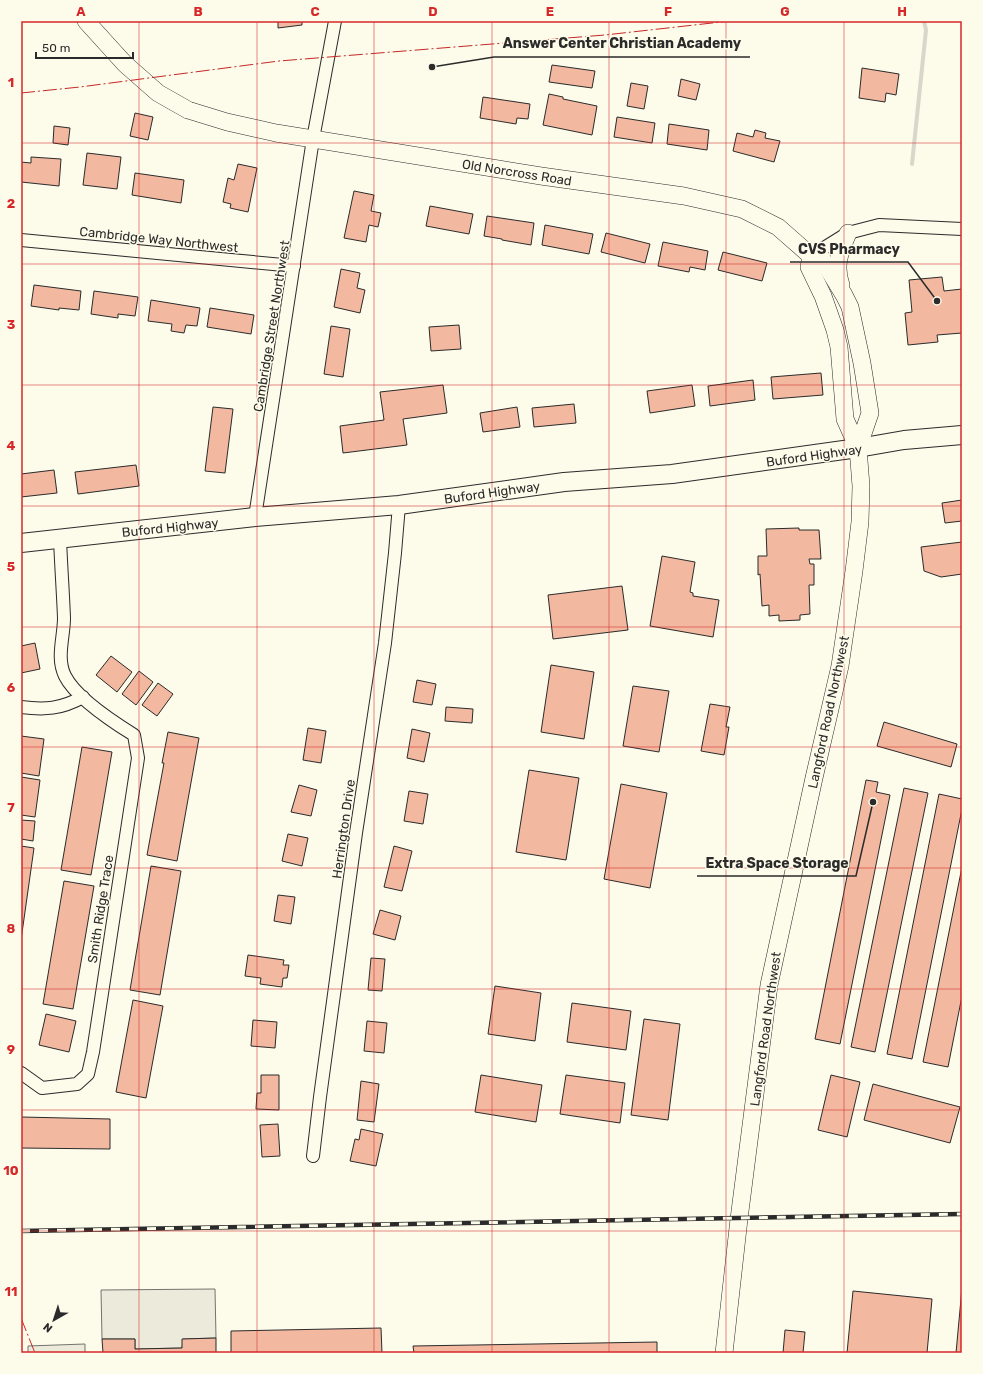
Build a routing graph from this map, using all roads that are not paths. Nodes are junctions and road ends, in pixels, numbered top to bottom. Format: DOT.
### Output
graph roads {
  1 [pos="86,21"];
  2 [pos="335,21"];
  3 [pos="313,139"];
  4 [pos="962,229"];
  5 [pos="848,233"];
  6 [pos="21,240"];
  7 [pos="811,256"];
  8 [pos="294,266"];
  9 [pos="844,295"];
  10 [pos="962,435"];
  11 [pos="858,448"];
  12 [pos="399,505"];
  13 [pos="255,517"];
  14 [pos="60,539"];
  15 [pos="21,543"];
  16 [pos="84,697"];
  17 [pos="21,708"];
  18 [pos="21,1073"];
  19 [pos="313,1156"];
  20 [pos="724,1353"];
  1 -- 3 [label="street, Old Norcross Road"];
  2 -- 3 [label="street, Cambridge Street Northwest"];
  3 -- 7 [label="street, Old Norcross Road"];
  3 -- 8 [label="street, Cambridge Street Northwest"];
  4 -- 5 [label="street"];
  5 -- 7 [label="street"];
  5 -- 9 [label="street"];
  6 -- 8 [label="street, Cambridge Way Northwest"];
  7 -- 9 [label="street, Langford Road Northwest"];
  7 -- 11 [label="street, Langford Road Northwest"];
  8 -- 13 [label="street, Cambridge Street Northwest"];
  9 -- 11 [label="street, Langford Road Northwest"];
  10 -- 11 [label="main road, Buford Highway"];
  11 -- 12 [label="main road, Buford Highway"];
  11 -- 20 [label="street, Langford Road Northwest"];
  12 -- 13 [label="main road, Buford Highway"];
  12 -- 19 [label="street, Herrington Drive"];
  13 -- 14 [label="main road, Buford Highway"];
  14 -- 15 [label="main road, Buford Highway"];
  14 -- 16 [label="street, Smith Ridge Trace"];
  16 -- 17 [label="street"];
  16 -- 18 [label="street, Smith Ridge Trace"];
}
